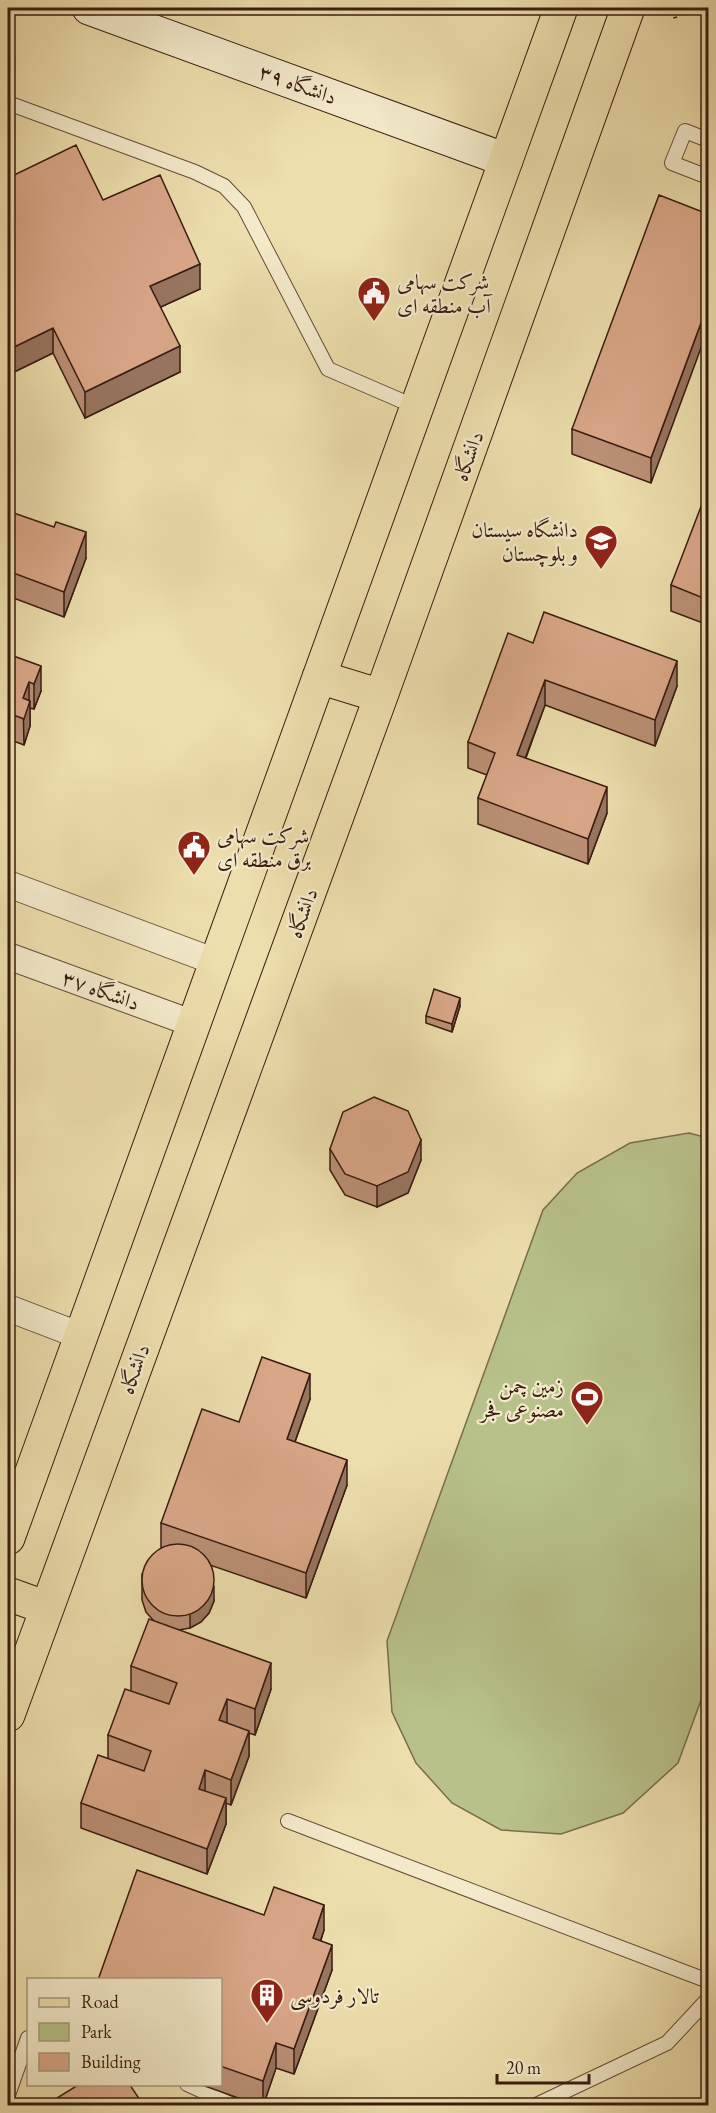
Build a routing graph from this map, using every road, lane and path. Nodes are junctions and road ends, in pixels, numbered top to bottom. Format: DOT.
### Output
graph roads {
  1 [pos="90,8"];
  2 [pos="561,8"];
  3 [pos="628,8"];
  4 [pos="673,8"];
  5 [pos="676,21"];
  6 [pos="8,103"];
  7 [pos="708,140"];
  8 [pos="506,160"];
  9 [pos="708,177"];
  10 [pos="418,404"];
  11 [pos="319,677"];
  12 [pos="381,696"];
  13 [pos="8,884"];
  14 [pos="8,956"];
  15 [pos="216,962"];
  16 [pos="194,1024"];
  17 [pos="8,1308"];
  18 [pos="81,1336"];
  19 [pos="8,1538"];
  20 [pos="8,1594"];
  21 [pos="47,1608"];
  22 [pos="8,1715"];
  23 [pos="288,1821"];
  24 [pos="708,1981"];
  25 [pos="708,1999"];
  26 [pos="27,2041"];
  27 [pos="189,2086"];
  28 [pos="8,2095"];
  29 [pos="235,2106"];
  30 [pos="534,2106"];
  1 -- 8 [label="street, دانشگاه ۳۹"];
  2 -- 8 [label="main road"];
  3 -- 12 [label="main road, دانشگاه"];
  4 -- 5 [label="path"];
  6 -- 10 [label="lane"];
  7 -- 9 [label="lane"];
  8 -- 10 [label="main road"];
  10 -- 11 [label="main road"];
  11 -- 12 [label="main road"];
  11 -- 15 [label="main road"];
  12 -- 21 [label="main road, دانشگاه"];
  13 -- 15 [label="street"];
  14 -- 16 [label="street, دانشگاه ۳۷"];
  15 -- 16 [label="main road"];
  16 -- 18 [label="main road"];
  17 -- 18 [label="street"];
  18 -- 19 [label="main road"];
  20 -- 21 [label="main road"];
  21 -- 22 [label="main road, دانشگاه"];
  23 -- 24 [label="lane"];
  25 -- 30 [label="lane"];
  26 -- 28 [label="lane"];
  27 -- 29 [label="lane"];
}
